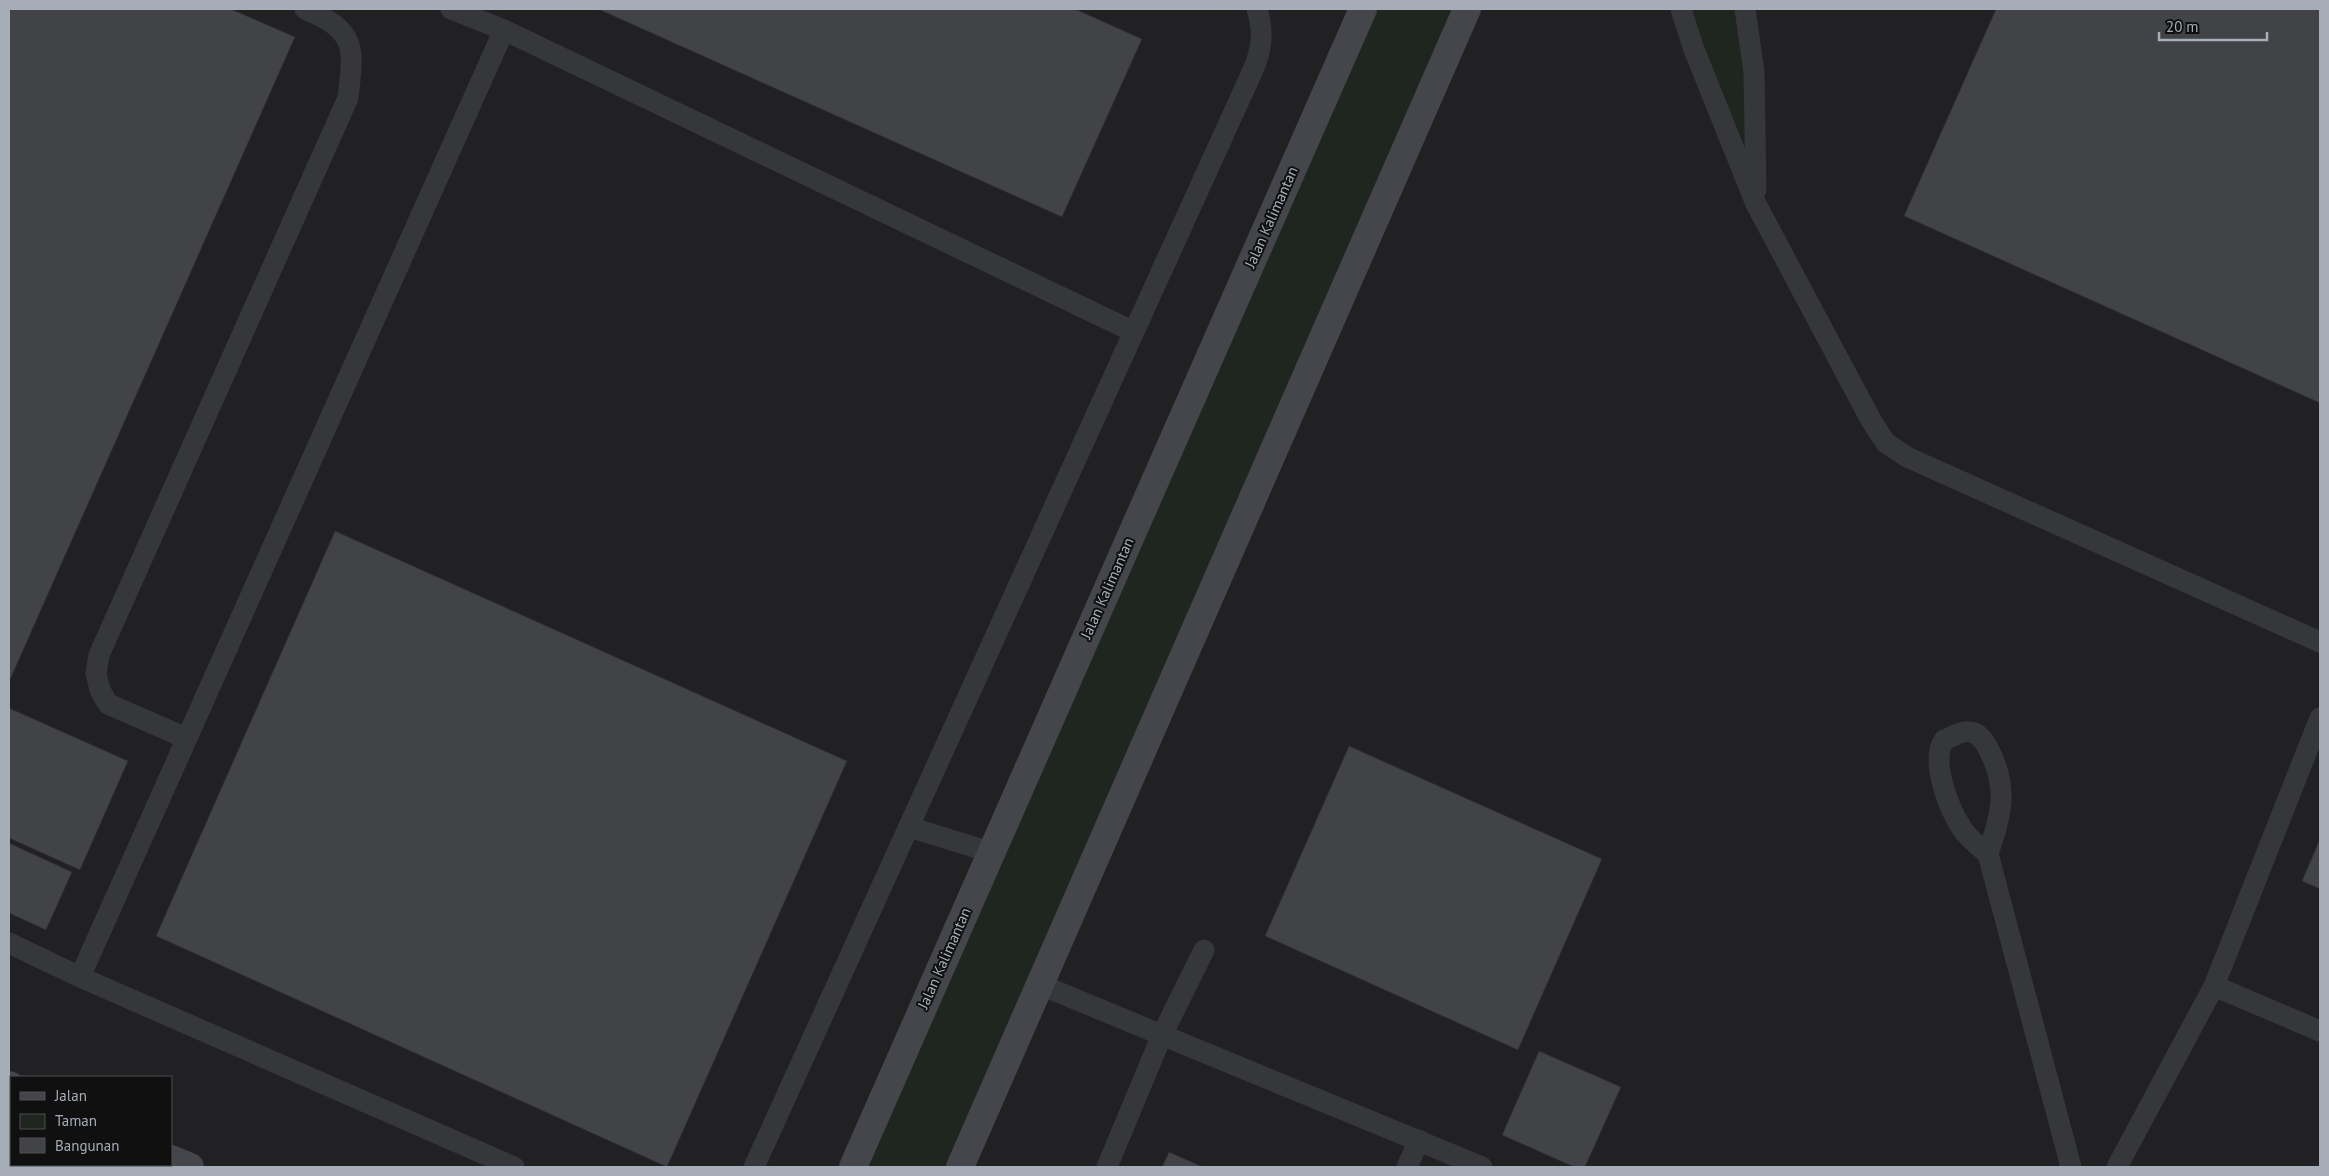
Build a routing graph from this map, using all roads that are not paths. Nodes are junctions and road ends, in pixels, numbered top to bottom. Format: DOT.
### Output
graph roads {
  1 [pos="305,9"];
  2 [pos="451,9"];
  3 [pos="1257,9"];
  4 [pos="1363,9"];
  5 [pos="1467,9"];
  6 [pos="1681,9"];
  7 [pos="1745,9"];
  8 [pos="504,30"];
  9 [pos="1756,204"];
  10 [pos="1134,332"];
  11 [pos="2320,642"];
  12 [pos="2320,718"];
  13 [pos="186,738"];
  14 [pos="909,827"];
  15 [pos="990,852"];
  16 [pos="1988,854"];
  17 [pos="9,943"];
  18 [pos="1204,950"];
  19 [pos="80,977"];
  20 [pos="1041,985"];
  21 [pos="2214,986"];
  22 [pos="2320,1032"];
  23 [pos="1162,1035"];
  24 [pos="1419,1140"];
  25 [pos="172,1159"];
  26 [pos="190,1167"];
  27 [pos="514,1167"];
  28 [pos="754,1167"];
  29 [pos="853,1167"];
  30 [pos="960,1167"];
  31 [pos="1108,1167"];
  32 [pos="1407,1167"];
  33 [pos="1482,1167"];
  34 [pos="2071,1167"];
  35 [pos="2117,1167"];
  1 -- 13 [label="lane"];
  2 -- 8 [label="lane"];
  3 -- 10 [label="lane"];
  4 -- 15 [label="street, Jalan Kalimantan"];
  5 -- 20 [label="street"];
  6 -- 9 [label="lane"];
  7 -- 9 [label="lane"];
  8 -- 10 [label="lane"];
  8 -- 13 [label="lane"];
  9 -- 11 [label="lane"];
  10 -- 14 [label="lane"];
  12 -- 21 [label="lane"];
  13 -- 19 [label="lane"];
  14 -- 15 [label="lane"];
  14 -- 28 [label="lane"];
  15 -- 29 [label="street, Jalan Kalimantan"];
  16 -- 16 [label="lane"];
  16 -- 34 [label="lane"];
  17 -- 19 [label="lane"];
  18 -- 23 [label="lane"];
  19 -- 27 [label="lane"];
  20 -- 23 [label="lane"];
  20 -- 30 [label="street"];
  21 -- 22 [label="lane"];
  21 -- 35 [label="lane"];
  23 -- 24 [label="lane"];
  23 -- 31 [label="lane"];
  24 -- 32 [label="lane"];
  24 -- 33 [label="lane"];
  25 -- 26 [label="street"];
}
